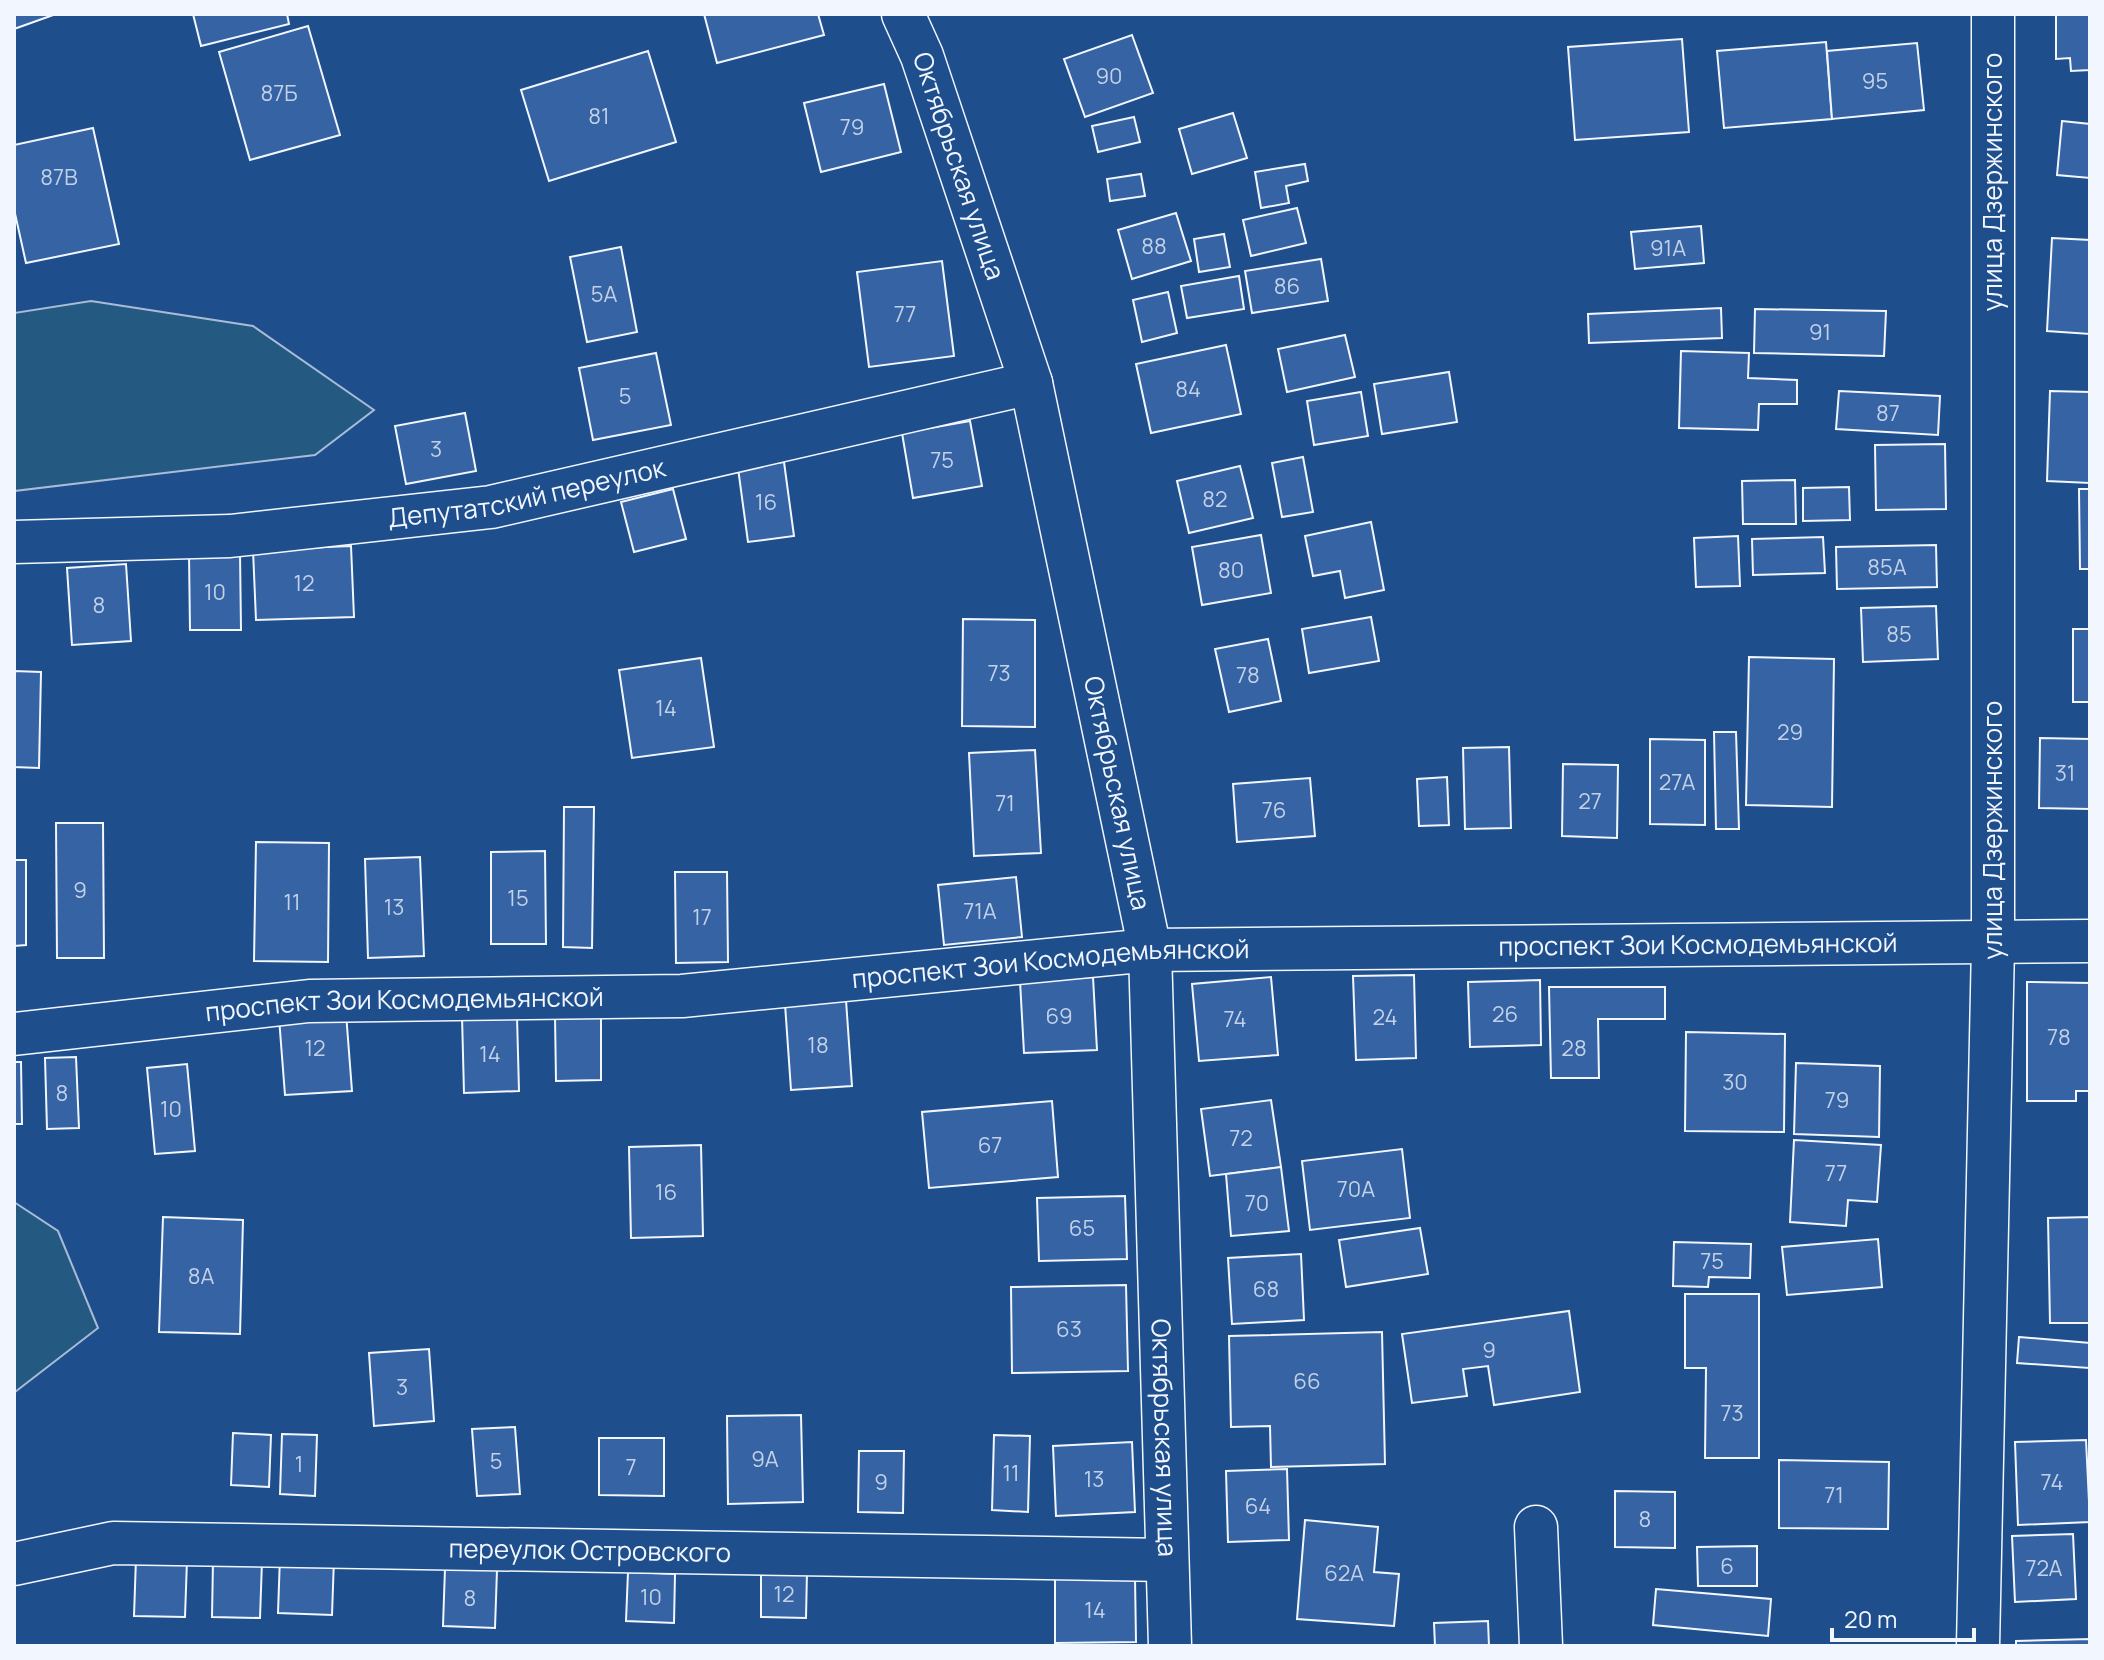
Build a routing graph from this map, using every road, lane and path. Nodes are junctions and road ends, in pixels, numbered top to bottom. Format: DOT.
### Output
graph roads {
  1 [pos="903,14"];
  2 [pos="1993,14"];
  3 [pos="1031,383"];
  4 [pos="14,542"];
  5 [pos="2090,941"];
  6 [pos="1993,945"];
  7 [pos="1150,950"];
  8 [pos="14,1034"];
  9 [pos="1536,1527"];
  10 [pos="1167,1560"];
  11 [pos="14,1564"];
  12 [pos="1170,1646"];
  13 [pos="1541,1646"];
  14 [pos="1978,1646"];
  1 -- 3 [label="street, Октябрьская улица"];
  2 -- 6 [label="street, улица Дзержинского"];
  3 -- 4 [label="street, Депутатский переулок"];
  3 -- 7 [label="street, Октябрьская улица"];
  5 -- 6 [label="street, проспект Зои Космодемьянской"];
  6 -- 7 [label="street, проспект Зои Космодемьянской"];
  6 -- 14 [label="street, улица Дзержинского"];
  7 -- 8 [label="street, проспект Зои Космодемьянской"];
  7 -- 10 [label="street, Октябрьская улица"];
  9 -- 13 [label="street"];
  10 -- 11 [label="street, переулок Островского"];
  10 -- 12 [label="street, Октябрьская улица"];
}
